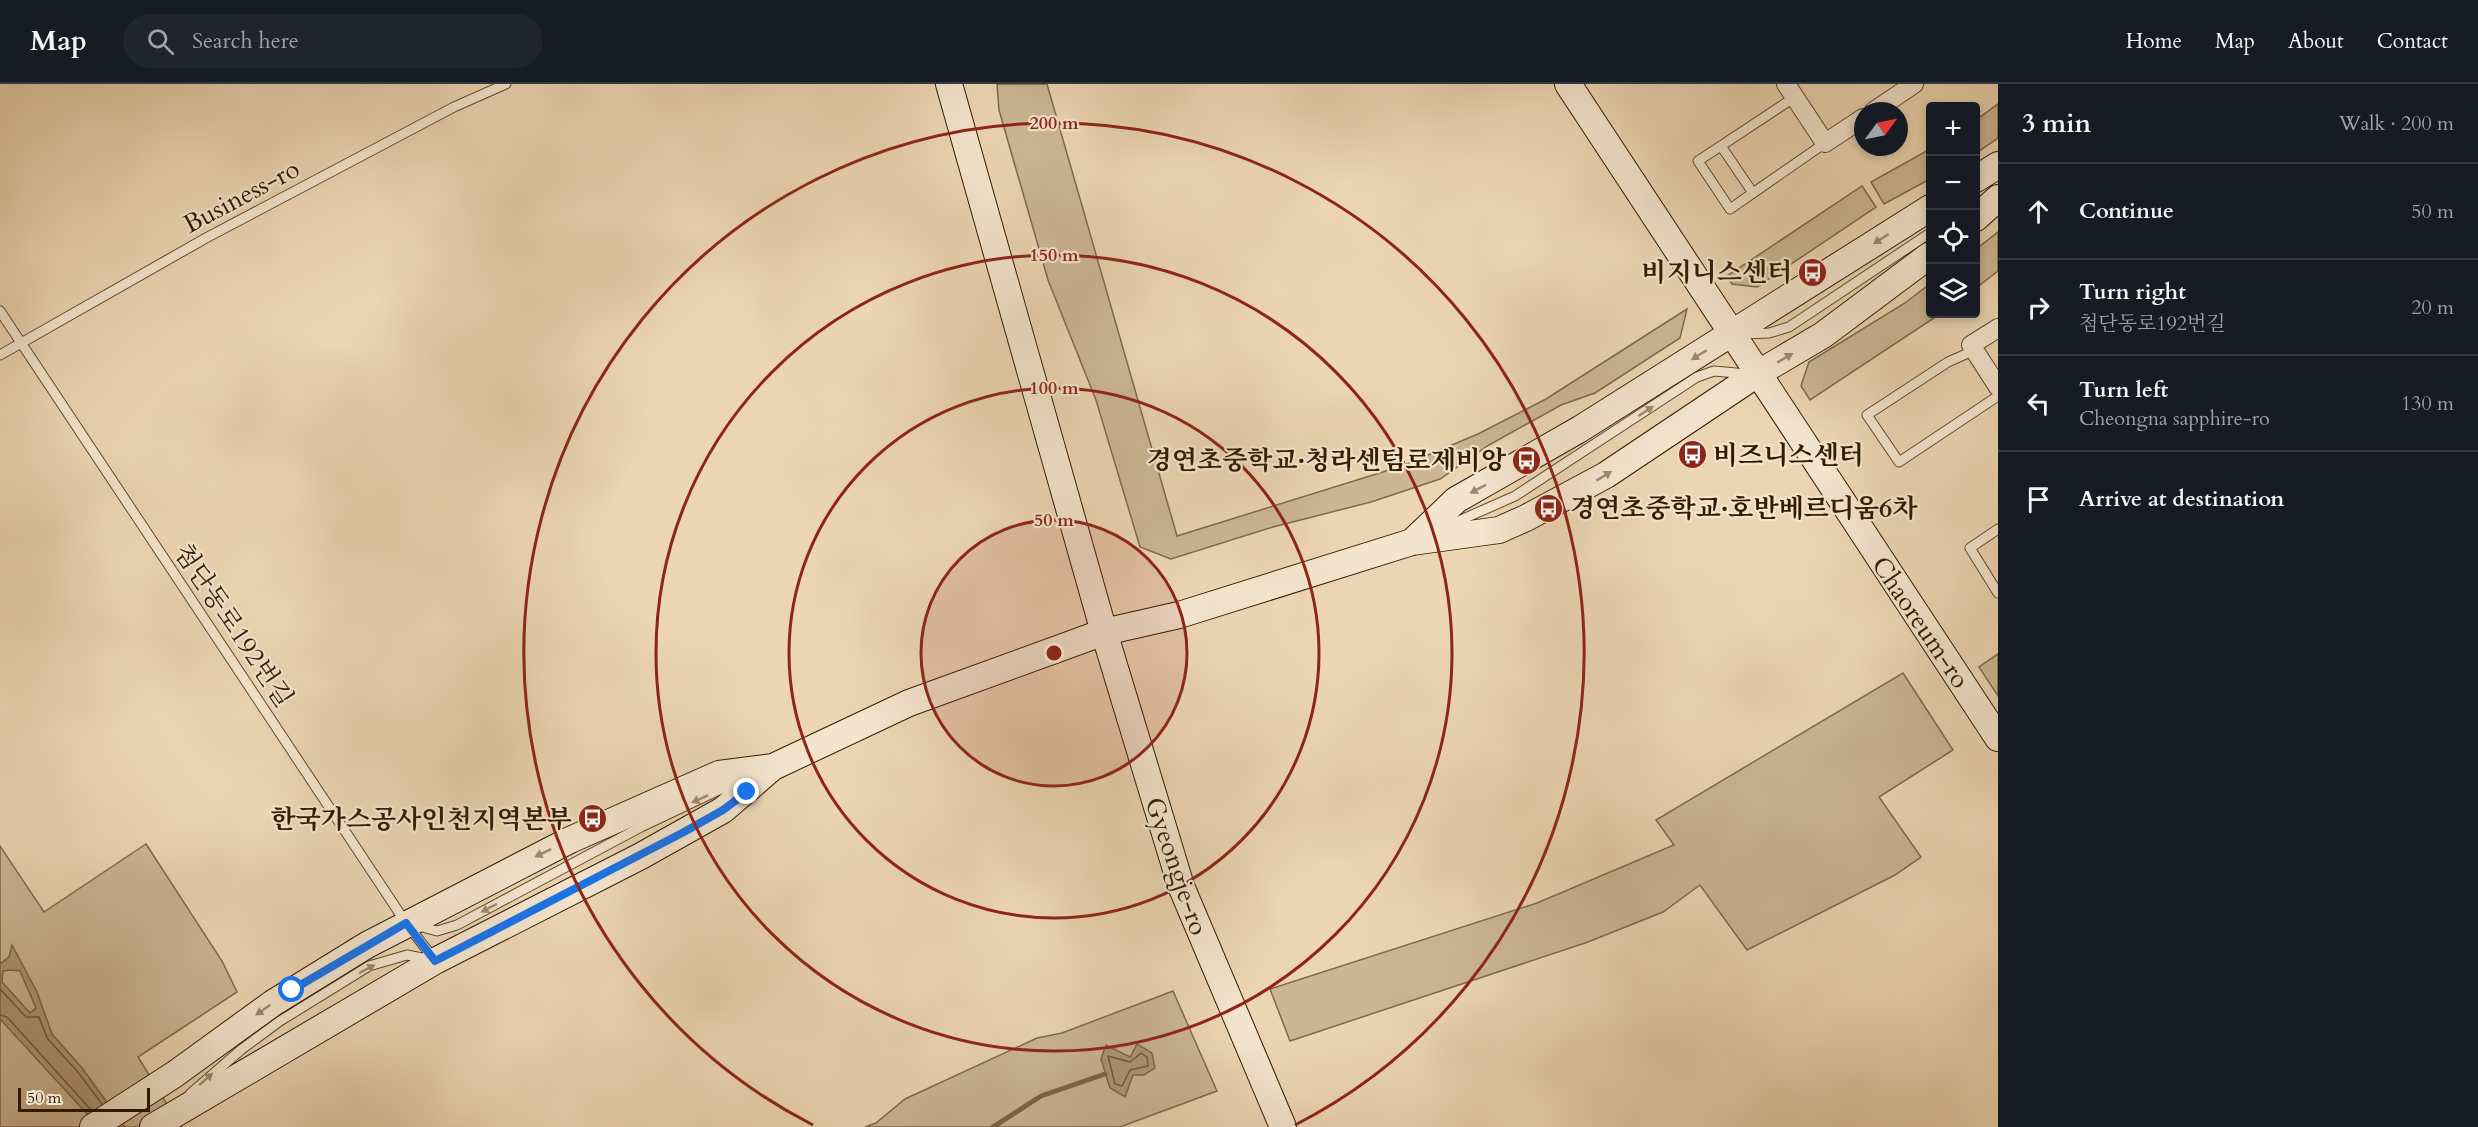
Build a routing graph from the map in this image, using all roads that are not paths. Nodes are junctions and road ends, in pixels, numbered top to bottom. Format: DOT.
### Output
graph roads {
  1 [pos="506,84"];
  2 [pos="949,84"];
  3 [pos="1568,84"];
  4 [pos="1914,84"];
  5 [pos="1791,88"];
  6 [pos="1893,90"];
  7 [pos="1882,102"];
  8 [pos="1854,124"];
  9 [pos="1825,143"];
  10 [pos="1720,146"];
  11 [pos="1998,165"];
  12 [pos="1998,186"];
  13 [pos="1753,193"];
  14 [pos="1983,198"];
  15 [pos="1927,210"];
  16 [pos="1926,237"];
  17 [pos="1926,258"];
  18 [pos="0,311"];
  19 [pos="1998,328"];
  20 [pos="1732,334"];
  21 [pos="20,342"];
  22 [pos="1975,350"];
  23 [pos="0,355"];
  24 [pos="1757,375"];
  25 [pos="1998,387"];
  26 [pos="1998,396"];
  27 [pos="1998,529"];
  28 [pos="1412,542"];
  29 [pos="1998,593"];
  30 [pos="1104,632"];
  31 [pos="1998,738"];
  32 [pos="773,767"];
  33 [pos="406,923"];
  34 [pos="435,961"];
  35 [pos="1270,1093"];
  36 [pos="158,1123"];
  37 [pos="93,1127"];
  38 [pos="1283,1127"];
  39 [pos="1294,1127"];
  1 -- 21 [label="lane, Business-ro"];
  2 -- 30 [label="main road, Gyeongje-ro"];
  3 -- 20 [label="main road, Chaoreum-ro"];
  4 -- 6 [label="street"];
  5 -- 9 [label="street"];
  5 -- 10 [label="lane"];
  6 -- 7 [label="street"];
  8 -- 9 [label="street"];
  9 -- 13 [label="lane"];
  10 -- 13 [label="lane"];
  10 -- 13 [label="lane"];
  11 -- 14 [label="main road"];
  12 -- 14 [label="lane"];
  15 -- 20 [label="main road, one-way"];
  16 -- 20 [label="lane"];
  24 -- 17 [label="main road, one-way"];
  18 -- 21 [label="lane, 첨단동로192번길"];
  19 -- 22 [label="street"];
  20 -- 24 [label="main road, Chaoreum-ro"];
  20 -- 28 [label="main road, one-way"];
  21 -- 23 [label="lane, Business-ro"];
  21 -- 33 [label="lane, 첨단동로192번길"];
  22 -- 25 [label="street"];
  22 -- 26 [label="lane"];
  28 -- 24 [label="main road, one-way"];
  24 -- 31 [label="main road, Chaoreum-ro"];
  27 -- 29 [label="lane"];
  28 -- 30 [label="main road"];
  30 -- 32 [label="main road"];
  30 -- 35 [label="main road, Gyeongje-ro"];
  32 -- 33 [label="main road, one-way"];
  34 -- 32 [label="main road, one-way"];
  33 -- 34 [label="lane, 첨단동로192번길"];
  33 -- 37 [label="main road, one-way"];
  34 -- 36 [label="main road"];
  36 -- 34 [label="lane, one-way"];
  35 -- 38 [label="main road, Gyeongje-ro"];
  35 -- 39 [label="main road, Gyeongje-ro"];
}
